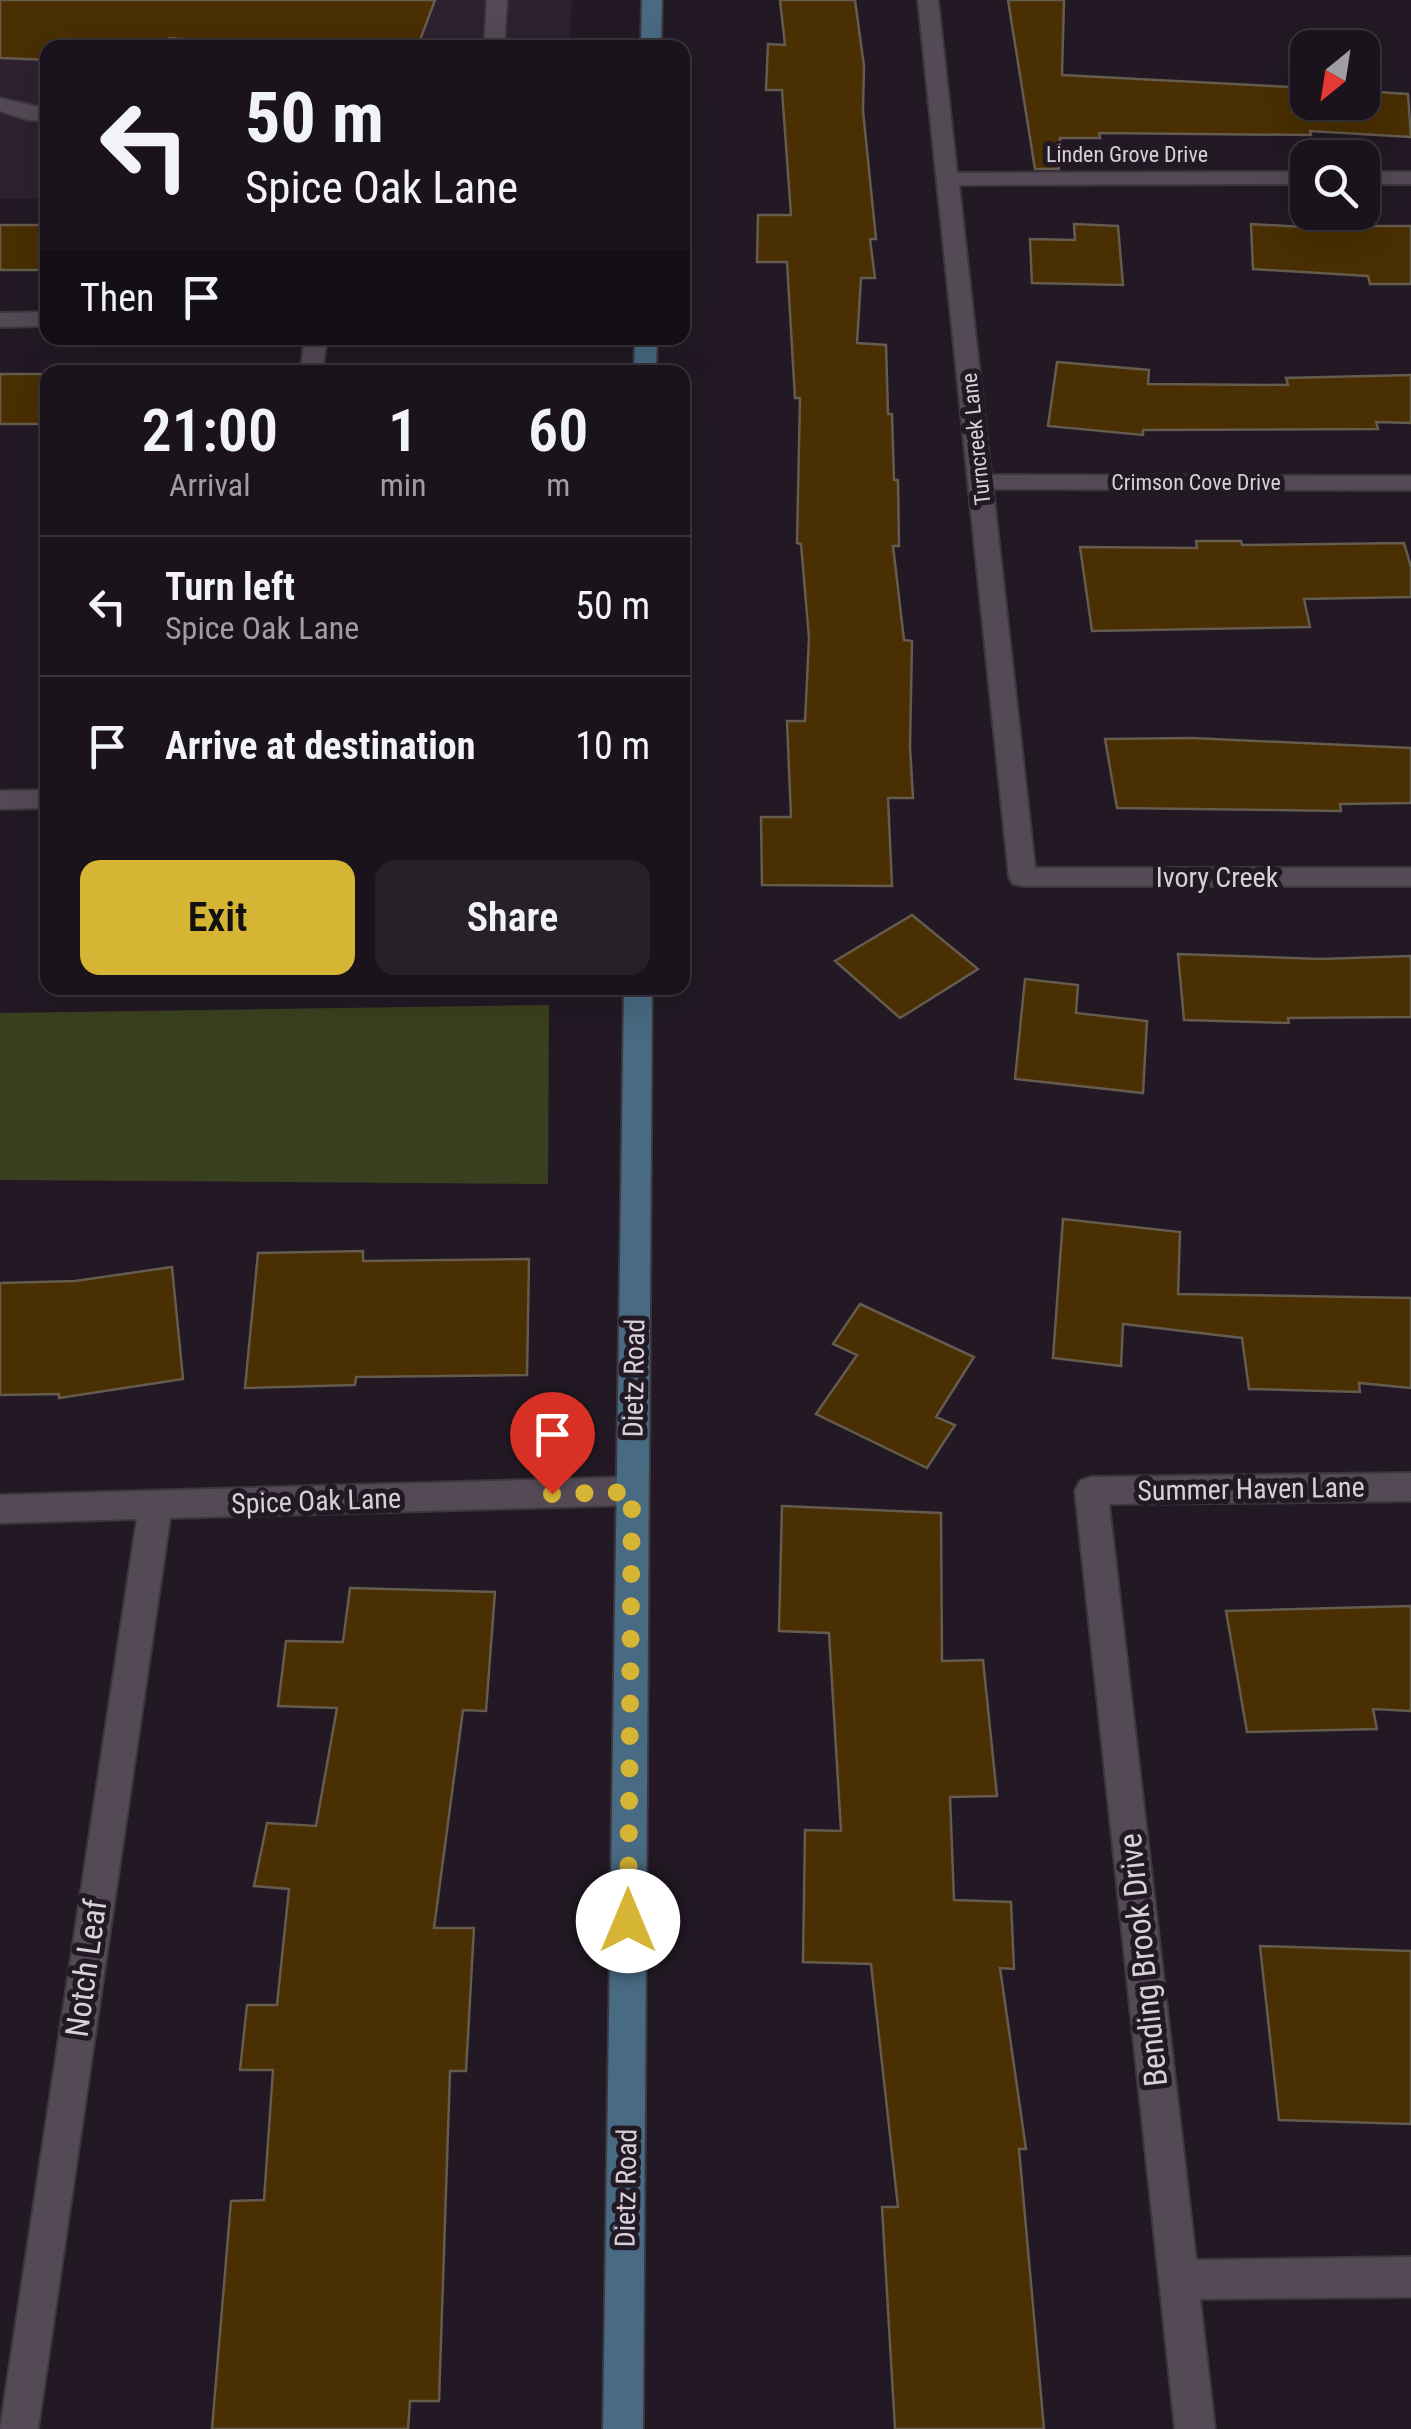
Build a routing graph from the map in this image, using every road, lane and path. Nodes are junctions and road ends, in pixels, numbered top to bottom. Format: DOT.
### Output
graph roads {
  1 [pos="497,0"];
  2 [pos="652,0"];
  3 [pos="928,0"];
  4 [pos="494,40"];
  5 [pos="652,40"];
  6 [pos="0,104"];
  7 [pos="40,115"];
  8 [pos="1290,178"];
  9 [pos="1380,178"];
  10 [pos="1411,178"];
  11 [pos="947,179"];
  12 [pos="0,320"];
  13 [pos="40,320"];
  14 [pos="981,482"];
  15 [pos="1411,482"];
  16 [pos="40,799"];
  17 [pos="0,800"];
  18 [pos="1411,877"];
  19 [pos="1023,878"];
  20 [pos="638,995"];
  21 [pos="1411,1487"];
  22 [pos="1092,1491"];
  23 [pos="632,1492"];
  24 [pos="154,1506"];
  25 [pos="0,1509"];
  26 [pos="1411,2278"];
  27 [pos="1178,2280"];
  28 [pos="18,2429"];
  29 [pos="624,2429"];
  30 [pos="1195,2429"];
  1 -- 4 [label="street"];
  2 -- 5 [label="street"];
  3 -- 11 [label="street, Turncreek Lane"];
  6 -- 7 [label="street"];
  8 -- 11 [label="street, Linden Grove Drive"];
  9 -- 10 [label="street"];
  11 -- 14 [label="street, Turncreek Lane"];
  12 -- 13 [label="street"];
  14 -- 15 [label="street, Crimson Cove Drive"];
  14 -- 19 [label="street, Turncreek Lane"];
  16 -- 17 [label="street"];
  18 -- 19 [label="street, Ivory Creek"];
  20 -- 23 [label="street, Dietz Road"];
  21 -- 22 [label="street, Summer Haven Lane"];
  22 -- 27 [label="street, Bending Brook Drive"];
  23 -- 24 [label="street, Spice Oak Lane"];
  23 -- 29 [label="street, Dietz Road"];
  24 -- 25 [label="street, Spice Oak Lane"];
  24 -- 28 [label="street, Notch Leaf"];
  26 -- 27 [label="street"];
  27 -- 30 [label="street, Bending Brook Drive"];
}
